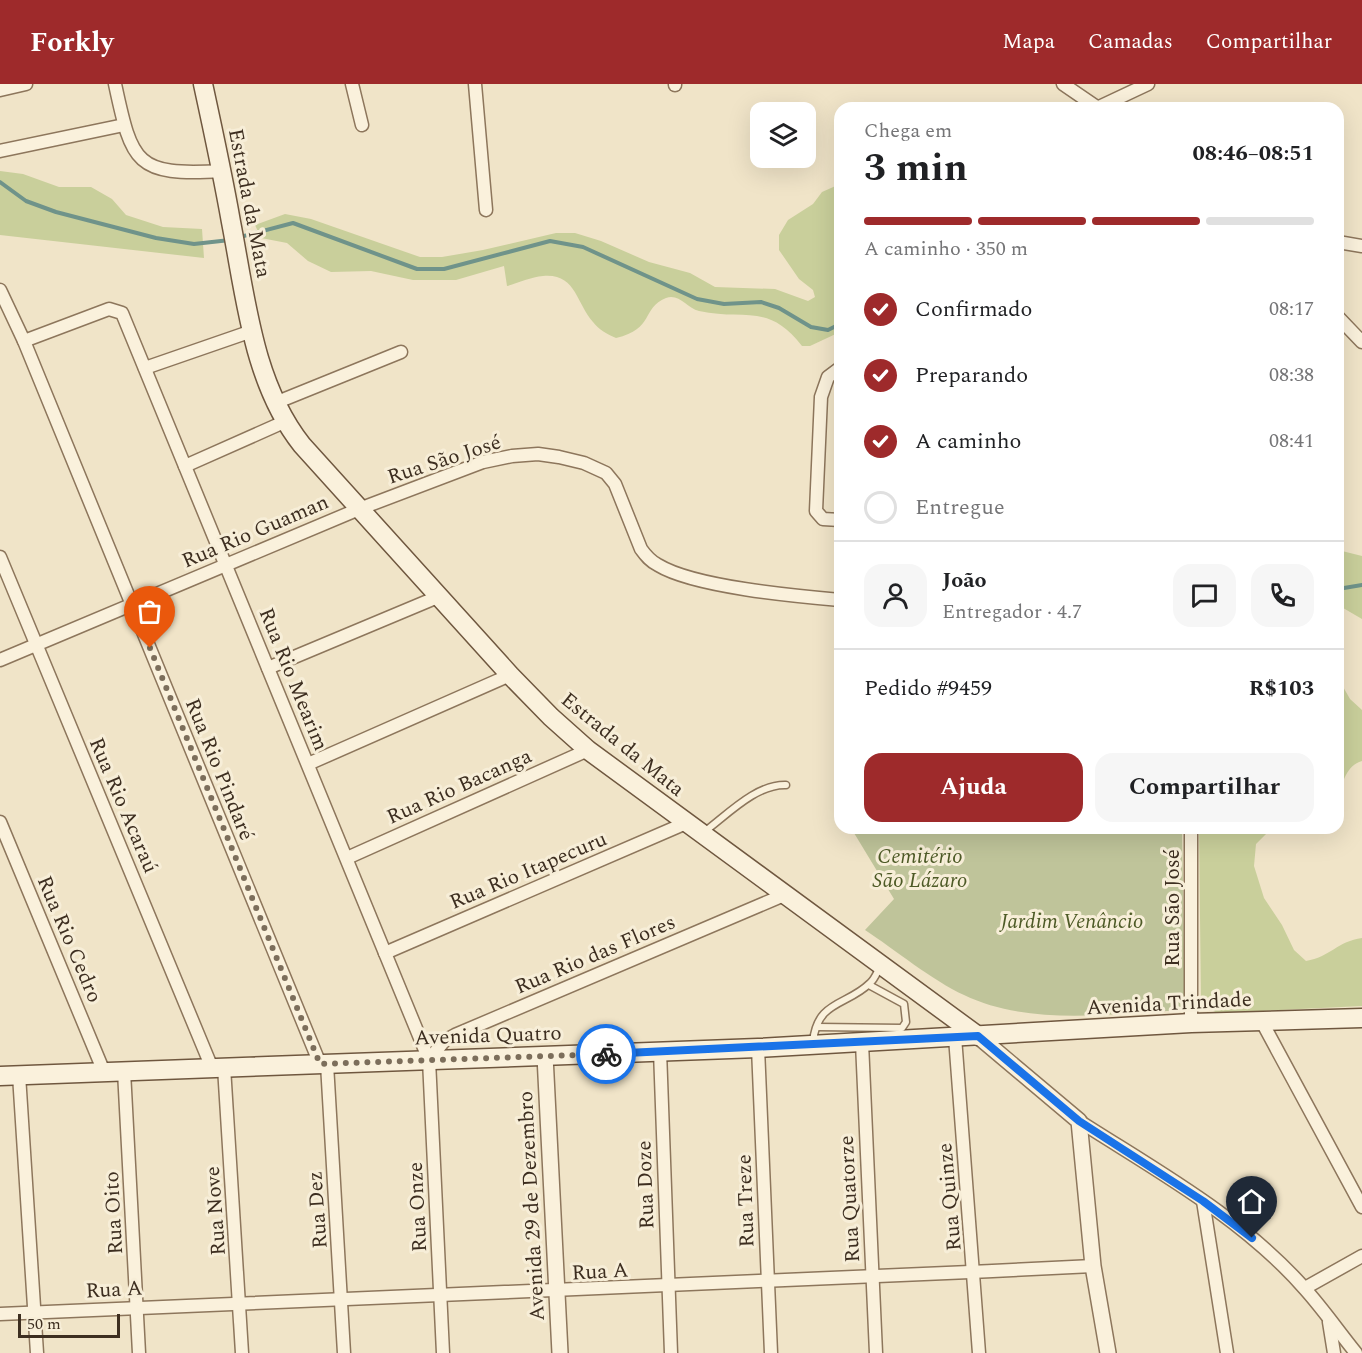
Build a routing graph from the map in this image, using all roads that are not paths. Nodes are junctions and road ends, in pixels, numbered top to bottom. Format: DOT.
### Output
graph roads {
  1 [pos="26,84"];
  2 [pos="115,84"];
  3 [pos="203,84"];
  4 [pos="352,84"];
  5 [pos="475,84"];
  6 [pos="1063,84"];
  7 [pos="1148,84"];
  8 [pos="0,90"];
  9 [pos="1088,102"];
  10 [pos="1110,102"];
  11 [pos="124,125"];
  12 [pos="362,125"];
  13 [pos="0,151"];
  14 [pos="221,171"];
  15 [pos="486,210"];
  16 [pos="1344,243"];
  17 [pos="1362,246"];
  18 [pos="0,290"];
  19 [pos="1344,323"];
  20 [pos="252,331"];
  21 [pos="24,341"];
  22 [pos="1362,342"];
  23 [pos="401,352"];
  24 [pos="145,368"];
  25 [pos="834,372"];
  26 [pos="275,403"];
  27 [pos="284,422"];
  28 [pos="185,466"];
  29 [pos="359,509"];
  30 [pos="834,520"];
  31 [pos="0,557"];
  32 [pos="226,565"];
  33 [pos="440,596"];
  34 [pos="834,599"];
  35 [pos="132,604"];
  36 [pos="37,644"];
  37 [pos="0,660"];
  38 [pos="268,668"];
  39 [pos="510,675"];
  40 [pos="588,750"];
  41 [pos="308,764"];
  42 [pos="786,785"];
  43 [pos="0,822"];
  44 [pos="693,828"];
  45 [pos="1191,834"];
  46 [pos="347,858"];
  47 [pos="784,895"];
  48 [pos="385,953"];
  49 [pos="881,966"];
  50 [pos="869,985"];
  51 [pos="1362,1018"];
  52 [pos="1262,1022"];
  53 [pos="1191,1023"];
  54 [pos="815,1036"];
  55 [pos="978,1036"];
  56 [pos="955,1037"];
  57 [pos="862,1043"];
  58 [pos="758,1048"];
  59 [pos="660,1052"];
  60 [pos="545,1056"];
  61 [pos="429,1060"];
  62 [pos="323,1064"];
  63 [pos="218,1067"];
  64 [pos="124,1071"];
  65 [pos="104,1072"];
  66 [pos="0,1076"];
  67 [pos="19,1076"];
  68 [pos="1079,1121"];
  69 [pos="1203,1201"];
  70 [pos="1362,1207"];
  71 [pos="1362,1256"];
  72 [pos="1093,1266"];
  73 [pos="975,1271"];
  74 [pos="872,1275"];
  75 [pos="768,1280"];
  76 [pos="668,1287"];
  77 [pos="1305,1288"];
  78 [pos="557,1292"];
  79 [pos="441,1295"];
  80 [pos="342,1300"];
  81 [pos="240,1302"];
  82 [pos="138,1307"];
  83 [pos="36,1313"];
  84 [pos="0,1314"];
  85 [pos="1329,1320"];
  86 [pos="37,1353"];
  87 [pos="139,1353"];
  88 [pos="242,1353"];
  89 [pos="344,1353"];
  90 [pos="443,1353"];
  91 [pos="560,1353"];
  92 [pos="671,1353"];
  93 [pos="771,1353"];
  94 [pos="876,1353"];
  95 [pos="979,1353"];
  96 [pos="1108,1353"];
  97 [pos="1227,1353"];
  98 [pos="1334,1353"];
  99 [pos="1356,1353"];
  1 -- 8 [label="street"];
  2 -- 11 [label="street"];
  3 -- 14 [label="main road, Estrada da Mata"];
  4 -- 12 [label="street"];
  5 -- 15 [label="street"];
  6 -- 9 [label="street"];
  7 -- 10 [label="street"];
  11 -- 13 [label="street"];
  11 -- 14 [label="street"];
  14 -- 20 [label="main road, Estrada da Mata"];
  16 -- 17 [label="street"];
  18 -- 21 [label="street, Rua Rio Pindaré"];
  19 -- 22 [label="street"];
  20 -- 24 [label="street"];
  20 -- 26 [label="main road, Estrada da Mata"];
  21 -- 24 [label="street, Rua Rio Mearim"];
  21 -- 35 [label="street, Rua Rio Pindaré"];
  23 -- 26 [label="street"];
  24 -- 28 [label="street, Rua Rio Mearim"];
  25 -- 30 [label="street"];
  26 -- 27 [label="main road, Estrada da Mata"];
  27 -- 28 [label="street"];
  27 -- 29 [label="main road, Estrada da Mata"];
  28 -- 32 [label="street, Rua Rio Mearim"];
  29 -- 32 [label="street, Rua Rio Guaman"];
  29 -- 33 [label="main road, Estrada da Mata"];
  29 -- 34 [label="street, Rua São José"];
  31 -- 36 [label="street, Rua Rio Acaraú"];
  32 -- 35 [label="street, Rua Rio Guaman"];
  32 -- 38 [label="street, Rua Rio Mearim"];
  33 -- 38 [label="street"];
  33 -- 39 [label="main road, Estrada da Mata"];
  35 -- 36 [label="street, Rua Rio Guaman"];
  35 -- 62 [label="street, Rua Rio Pindaré"];
  36 -- 37 [label="street, Rua Rio Guaman"];
  36 -- 63 [label="street, Rua Rio Acaraú"];
  38 -- 41 [label="street, Rua Rio Mearim"];
  39 -- 40 [label="main road, Estrada da Mata"];
  39 -- 41 [label="street"];
  40 -- 44 [label="main road, Estrada da Mata"];
  40 -- 46 [label="street, Rua Rio Bacanga"];
  41 -- 46 [label="street, Rua Rio Mearim"];
  42 -- 44 [label="lane"];
  43 -- 65 [label="street, Rua Rio Cedro"];
  44 -- 47 [label="main road, Estrada da Mata"];
  44 -- 48 [label="street, Rua Rio Itapecuru"];
  45 -- 53 [label="street, Rua São José"];
  46 -- 48 [label="street, Rua Rio Mearim"];
  47 -- 49 [label="main road, Estrada da Mata"];
  47 -- 61 [label="street, Rua Rio das Flores"];
  48 -- 61 [label="street, Rua Rio Mearim"];
  49 -- 50 [label="lane"];
  49 -- 55 [label="main road, Estrada da Mata"];
  50 -- 54 [label="lane"];
  50 -- 54 [label="lane"];
  51 -- 52 [label="main road, Avenida Trindade"];
  52 -- 53 [label="main road, Avenida Trindade"];
  52 -- 70 [label="street"];
  53 -- 55 [label="main road, Avenida Trindade"];
  54 -- 57 [label="main road, Avenida Quatro"];
  54 -- 58 [label="main road, Avenida Quatro"];
  55 -- 56 [label="main road, Avenida Quatro"];
  55 -- 68 [label="street"];
  56 -- 57 [label="main road, Avenida Quatro"];
  56 -- 73 [label="street, Rua Quinze"];
  57 -- 74 [label="street, Rua Quatorze"];
  58 -- 59 [label="main road, Avenida Quatro"];
  58 -- 75 [label="street, Rua Treze"];
  59 -- 60 [label="main road, Avenida Quatro"];
  59 -- 76 [label="street, Rua Doze"];
  60 -- 61 [label="main road, Avenida Quatro"];
  60 -- 78 [label="street, Avenida 29 de Dezembro"];
  61 -- 62 [label="main road, Avenida Quatro"];
  61 -- 79 [label="street, Rua Onze"];
  62 -- 63 [label="main road, Avenida Quatro"];
  62 -- 80 [label="street, Rua Dez"];
  63 -- 64 [label="main road, Avenida Quatro"];
  63 -- 81 [label="street, Rua Nove"];
  64 -- 65 [label="main road, Avenida Quatro"];
  64 -- 82 [label="street, Rua Oito"];
  65 -- 67 [label="main road, Avenida Quatro"];
  66 -- 67 [label="main road, Avenida Quatro"];
  67 -- 83 [label="street"];
  68 -- 69 [label="street"];
  68 -- 72 [label="street"];
  69 -- 77 [label="street"];
  69 -- 97 [label="street"];
  71 -- 77 [label="street"];
  72 -- 73 [label="street, Rua A"];
  72 -- 96 [label="street"];
  73 -- 74 [label="street, Rua A"];
  73 -- 95 [label="street, Rua Quinze"];
  74 -- 75 [label="street, Rua A"];
  74 -- 94 [label="street, Rua Quatorze"];
  75 -- 76 [label="street, Rua A"];
  75 -- 93 [label="street, Rua Treze"];
  76 -- 78 [label="street, Rua A"];
  76 -- 92 [label="street, Rua Doze"];
  77 -- 85 [label="street"];
  78 -- 79 [label="street, Rua A"];
  78 -- 91 [label="street, Avenida 29 de Dezembro"];
  79 -- 80 [label="street, Rua A"];
  79 -- 90 [label="street, Rua Onze"];
  80 -- 81 [label="street, Rua A"];
  80 -- 89 [label="street, Rua Dez"];
  81 -- 82 [label="street, Rua A"];
  81 -- 88 [label="street, Rua Nove"];
  82 -- 83 [label="street, Rua A"];
  82 -- 87 [label="street, Rua Oito"];
  83 -- 84 [label="street, Rua A"];
  83 -- 86 [label="street"];
  85 -- 98 [label="street"];
  85 -- 99 [label="street"];
}
